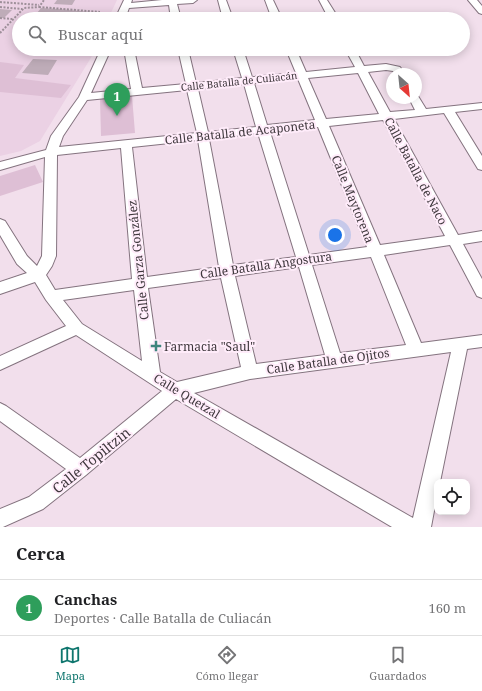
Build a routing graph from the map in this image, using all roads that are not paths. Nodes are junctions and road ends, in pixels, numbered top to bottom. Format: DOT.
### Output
graph roads {
  1 [pos="193,0"];
  2 [pos="222,0"];
  3 [pos="269,0"];
  4 [pos="323,0"];
  5 [pos="472,0"];
  6 [pos="172,1"];
  7 [pos="126,3"];
  8 [pos="482,11"];
  9 [pos="174,12"];
  10 [pos="226,12"];
  11 [pos="274,12"];
  12 [pos="330,12"];
  13 [pos="103,56"];
  14 [pos="130,56"];
  15 [pos="185,56"];
  16 [pos="240,56"];
  17 [pos="294,56"];
  18 [pos="354,56"];
  19 [pos="388,68"];
  20 [pos="362,70"];
  21 [pos="302,75"];
  22 [pos="248,80"];
  23 [pos="192,86"];
  24 [pos="137,91"];
  25 [pos="84,97"];
  26 [pos="417,104"];
  27 [pos="482,106"];
  28 [pos="448,110"];
  29 [pos="422,112"];
  30 [pos="386,116"];
  31 [pos="322,123"];
  32 [pos="263,129"];
  33 [pos="203,136"];
  34 [pos="126,144"];
  35 [pos="51,152"];
  36 [pos="480,159"];
  37 [pos="0,166"];
  38 [pos="0,224"];
  39 [pos="482,236"];
  40 [pos="453,240"];
  41 [pos="374,252"];
  42 [pos="303,260"];
  43 [pos="227,271"];
  44 [pos="38,275"];
  45 [pos="140,283"];
  46 [pos="0,288"];
  47 [pos="482,292"];
  48 [pos="50,296"];
  49 [pos="77,328"];
  50 [pos="482,341"];
  51 [pos="460,344"];
  52 [pos="416,349"];
  53 [pos="335,361"];
  54 [pos="0,363"];
  55 [pos="250,372"];
  56 [pos="152,375"];
  57 [pos="175,390"];
  58 [pos="0,411"];
  59 [pos="80,469"];
  60 [pos="0,520"];
  61 [pos="410,527"];
  62 [pos="421,527"];
  1 -- 6 [label="street"];
  2 -- 10 [label="street"];
  3 -- 11 [label="street"];
  4 -- 12 [label="street"];
  5 -- 8 [label="street"];
  6 -- 7 [label="street"];
  6 -- 9 [label="street"];
  13 -- 25 [label="street"];
  14 -- 24 [label="street"];
  15 -- 23 [label="street"];
  16 -- 22 [label="street"];
  17 -- 21 [label="street, Calle Maytorena"];
  18 -- 20 [label="street, Calle Batalla de Naco"];
  19 -- 20 [label="street, Calle Batalla de Culiacán"];
  20 -- 21 [label="street, Calle Batalla de Culiacán"];
  20 -- 30 [label="street, Calle Batalla de Naco"];
  21 -- 22 [label="street, Calle Batalla de Culiacán"];
  21 -- 31 [label="street, Calle Maytorena"];
  22 -- 23 [label="street, Calle Batalla de Culiacán"];
  22 -- 32 [label="street"];
  23 -- 24 [label="street, Calle Batalla de Culiacán"];
  23 -- 33 [label="street"];
  24 -- 25 [label="street, Calle Batalla de Culiacán"];
  25 -- 35 [label="street"];
  26 -- 29 [label="street"];
  27 -- 28 [label="street, Calle Batalla de Acaponeta"];
  28 -- 29 [label="street, Calle Batalla de Acaponeta"];
  28 -- 36 [label="street"];
  29 -- 30 [label="street, Calle Batalla de Acaponeta"];
  30 -- 31 [label="street, Calle Batalla de Acaponeta"];
  30 -- 40 [label="street, Calle Batalla de Naco"];
  31 -- 32 [label="street, Calle Batalla de Acaponeta"];
  31 -- 41 [label="street, Calle Maytorena"];
  32 -- 33 [label="street, Calle Batalla de Acaponeta"];
  32 -- 42 [label="street"];
  33 -- 34 [label="street, Calle Batalla de Acaponeta"];
  33 -- 43 [label="street"];
  34 -- 35 [label="street, Calle Batalla de Acaponeta"];
  34 -- 45 [label="street, Calle Garza González"];
  35 -- 37 [label="street, Calle Batalla de Acaponeta"];
  35 -- 44 [label="street"];
  38 -- 44 [label="street, Calle Quetzal"];
  39 -- 40 [label="street, Calle Batalla Angostura"];
  40 -- 41 [label="street, Calle Batalla Angostura"];
  40 -- 47 [label="street, Calle Batalla de Naco"];
  41 -- 42 [label="street, Calle Batalla Angostura"];
  41 -- 52 [label="street, Calle Maytorena"];
  42 -- 43 [label="street, Calle Batalla Angostura"];
  42 -- 53 [label="street"];
  43 -- 45 [label="street, Calle Batalla Angostura"];
  43 -- 55 [label="street"];
  44 -- 46 [label="street"];
  44 -- 48 [label="street, Calle Quetzal"];
  45 -- 48 [label="street, Calle Batalla Angostura"];
  45 -- 56 [label="street, Calle Garza González"];
  48 -- 49 [label="street, Calle Quetzal"];
  49 -- 54 [label="street"];
  49 -- 56 [label="street, Calle Quetzal"];
  50 -- 51 [label="street, Calle Batalla de Ojitos"];
  51 -- 52 [label="street, Calle Batalla de Ojitos"];
  51 -- 62 [label="street"];
  52 -- 53 [label="street, Calle Batalla de Ojitos"];
  53 -- 55 [label="street, Calle Batalla de Ojitos"];
  55 -- 57 [label="street, Calle Batalla de Ojitos"];
  56 -- 57 [label="street, Calle Quetzal"];
  57 -- 59 [label="street, Calle Topiltzin"];
  57 -- 61 [label="street, Calle Quetzal"];
  58 -- 59 [label="street"];
  59 -- 60 [label="street, Calle Topiltzin"];
}
